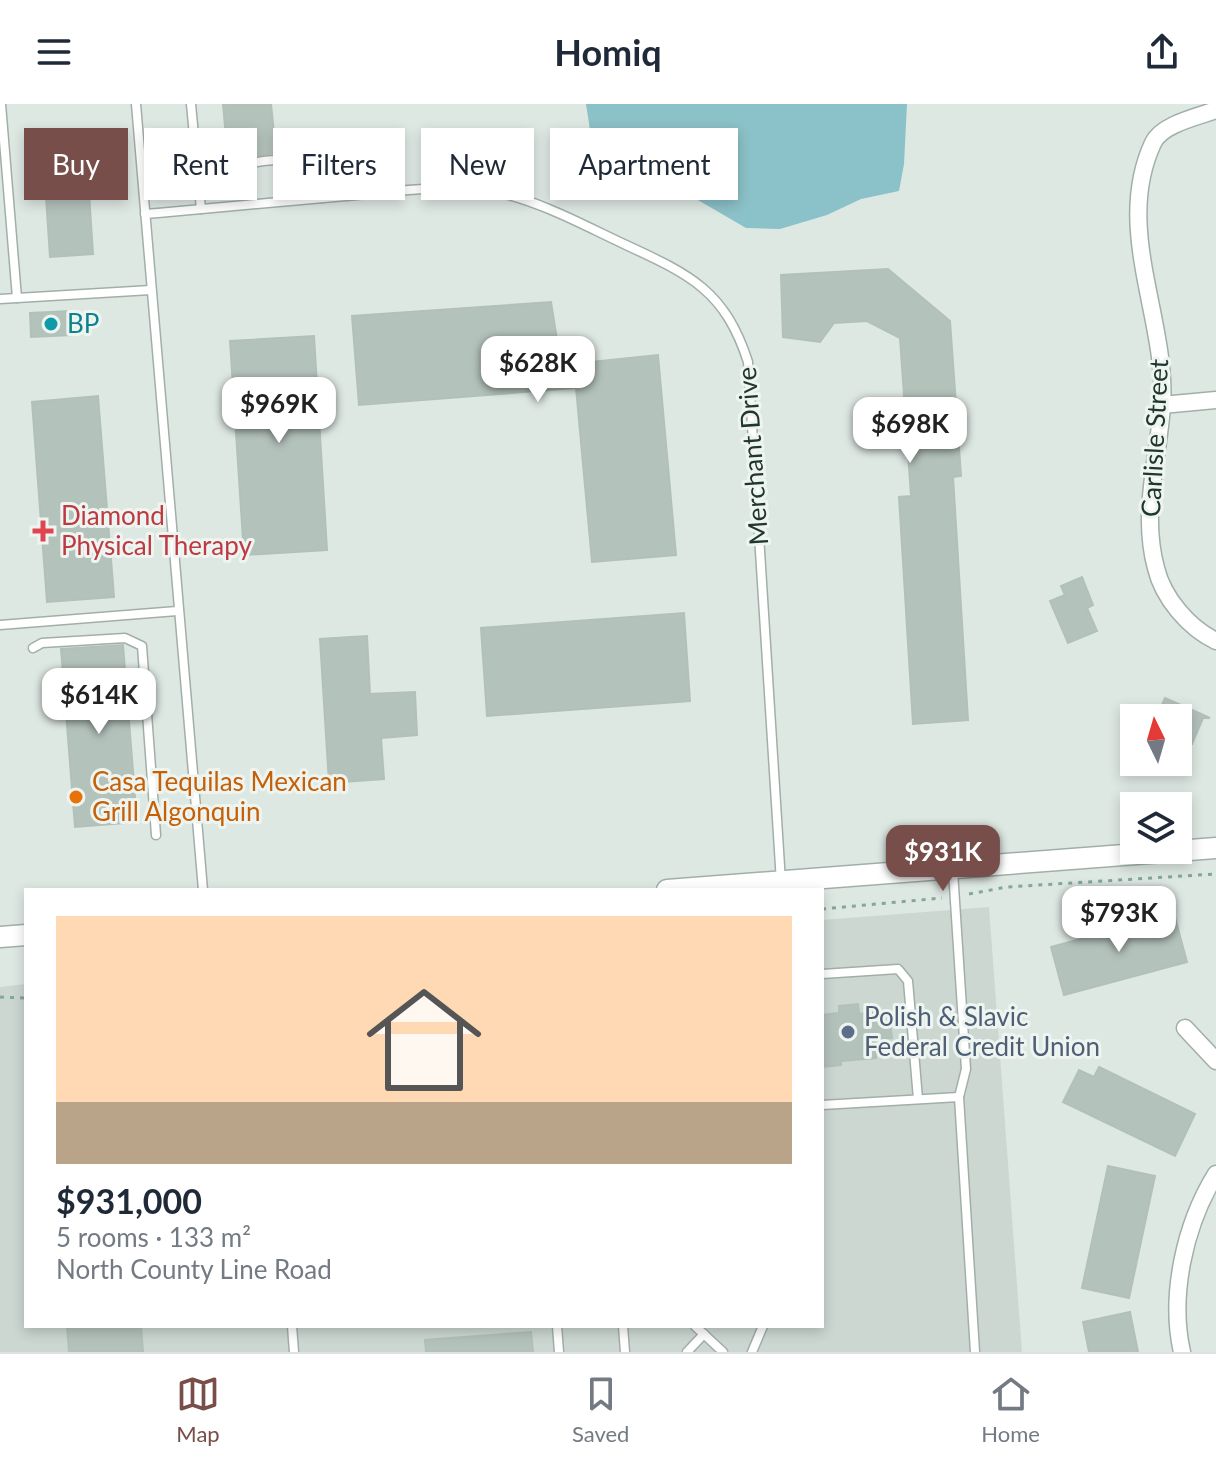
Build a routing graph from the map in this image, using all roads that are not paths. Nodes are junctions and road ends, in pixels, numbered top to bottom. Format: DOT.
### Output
graph roads {
  1 [pos="1,104"];
  2 [pos="136,104"];
  3 [pos="191,104"];
  4 [pos="1216,110"];
  5 [pos="193,128"];
  6 [pos="1,132"];
  7 [pos="405,191"];
  8 [pos="200,200"];
  9 [pos="299,200"];
  10 [pos="201,209"];
  11 [pos="145,214"];
  12 [pos="151,290"];
  13 [pos="17,298"];
  14 [pos="0,299"];
  15 [pos="1216,400"];
  16 [pos="1162,405"];
  17 [pos="177,611"];
  18 [pos="0,625"];
  19 [pos="1216,641"];
  20 [pos="33,648"];
  21 [pos="156,835"];
  22 [pos="1216,848"];
  23 [pos="953,870"];
  24 [pos="781,883"];
  25 [pos="203,888"];
  26 [pos="700,888"];
  27 [pos="24,935"];
  28 [pos="0,937"];
  29 [pos="824,974"];
  30 [pos="1185,1028"];
  31 [pos="1216,1061"];
  32 [pos="959,1097"];
  33 [pos="918,1099"];
  34 [pos="824,1105"];
  35 [pos="1216,1174"];
  36 [pos="293,1328"];
  37 [pos="557,1328"];
  38 [pos="623,1328"];
  39 [pos="697,1328"];
  40 [pos="762,1328"];
  41 [pos="704,1334"];
  42 [pos="294,1352"];
  43 [pos="559,1352"];
  44 [pos="625,1352"];
  45 [pos="687,1352"];
  46 [pos="723,1352"];
  47 [pos="752,1352"];
  48 [pos="975,1352"];
  49 [pos="1182,1352"];
  1 -- 6 [label="lane"];
  2 -- 11 [label="lane"];
  3 -- 5 [label="lane"];
  4 -- 16 [label="street, Carlisle Street"];
  6 -- 13 [label="lane"];
  7 -- 24 [label="lane, Merchant Drive"];
  8 -- 10 [label="lane"];
  9 -- 10 [label="lane, Merchant Drive"];
  10 -- 11 [label="lane, Merchant Drive"];
  11 -- 12 [label="lane"];
  12 -- 13 [label="lane"];
  12 -- 17 [label="lane"];
  13 -- 14 [label="lane"];
  15 -- 16 [label="street"];
  16 -- 19 [label="street, Carlisle Street"];
  17 -- 18 [label="lane"];
  17 -- 25 [label="lane"];
  20 -- 21 [label="lane"];
  22 -- 23 [label="street"];
  23 -- 24 [label="street"];
  23 -- 32 [label="lane"];
  24 -- 26 [label="street"];
  27 -- 28 [label="street"];
  29 -- 33 [label="lane"];
  30 -- 31 [label="street"];
  32 -- 33 [label="lane"];
  32 -- 48 [label="lane"];
  33 -- 34 [label="lane"];
  35 -- 49 [label="street"];
  36 -- 42 [label="lane"];
  37 -- 43 [label="lane"];
  38 -- 44 [label="lane"];
  39 -- 41 [label="lane"];
  40 -- 47 [label="lane"];
  41 -- 45 [label="lane"];
  41 -- 46 [label="lane"];
}
